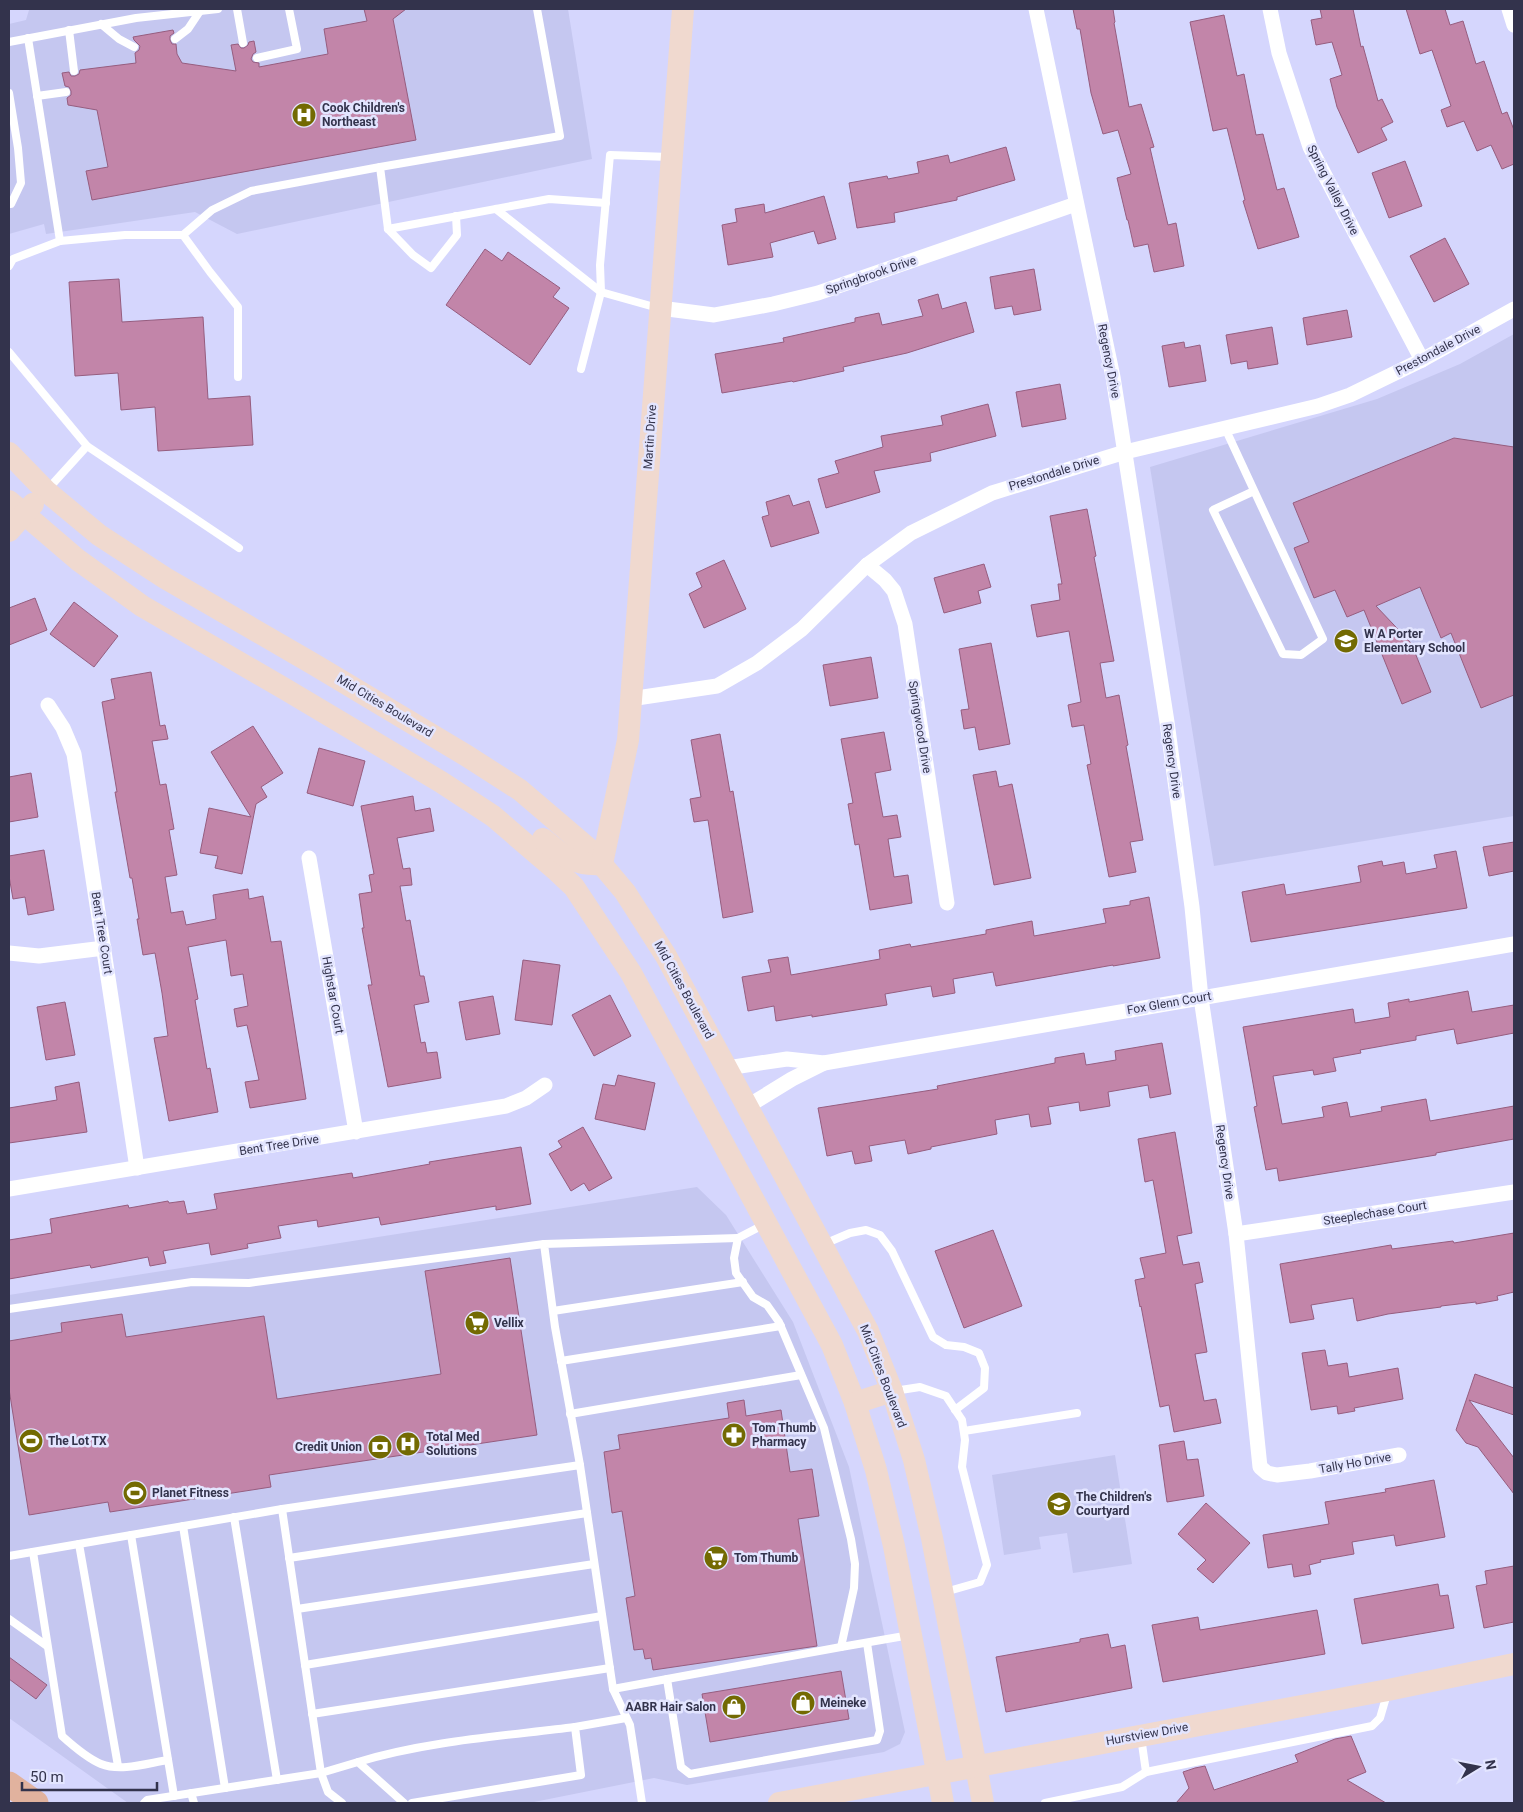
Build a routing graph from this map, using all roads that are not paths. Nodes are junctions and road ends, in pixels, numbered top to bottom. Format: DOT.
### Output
graph roads {
  1 [pos="218,9"];
  2 [pos="237,9"];
  3 [pos="289,9"];
  4 [pos="537,9"];
  5 [pos="683,9"];
  6 [pos="1036,9"];
  7 [pos="1270,9"];
  8 [pos="1509,9"];
  9 [pos="200,11"];
  10 [pos="101,24"];
  11 [pos="1514,25"];
  12 [pos="68,30"];
  13 [pos="28,38"];
  14 [pos="175,39"];
  15 [pos="9,42"];
  16 [pos="243,43"];
  17 [pos="134,47"];
  18 [pos="258,58"];
  19 [pos="74,71"];
  20 [pos="66,92"];
  21 [pos="9,93"];
  22 [pos="37,96"];
  23 [pos="672,157"];
  24 [pos="380,166"];
  25 [pos="606,203"];
  26 [pos="9,204"];
  27 [pos="1076,204"];
  28 [pos="496,209"];
  29 [pos="456,216"];
  30 [pos="388,229"];
  31 [pos="183,235"];
  32 [pos="60,241"];
  33 [pos="9,266"];
  34 [pos="601,292"];
  35 [pos="660,308"];
  36 [pos="1514,309"];
  37 [pos="9,352"];
  38 [pos="1422,360"];
  39 [pos="582,369"];
  40 [pos="238,376"];
  41 [pos="1225,428"];
  42 [pos="87,446"];
  43 [pos="1125,452"];
  44 [pos="9,453"];
  45 [pos="46,491"];
  46 [pos="1254,491"];
  47 [pos="14,515"];
  48 [pos="238,548"];
  49 [pos="867,565"];
  50 [pos="630,699"];
  51 [pos="48,705"];
  52 [pos="476,805"];
  53 [pos="309,858"];
  54 [pos="602,864"];
  55 [pos="947,903"];
  56 [pos="1514,944"];
  57 [pos="104,948"];
  58 [pos="9,953"];
  59 [pos="1201,998"];
  60 [pos="824,1063"];
  61 [pos="727,1068"];
  62 [pos="545,1085"];
  63 [pos="748,1106"];
  64 [pos="356,1132"];
  65 [pos="138,1168"];
  66 [pos="9,1189"];
  67 [pos="1514,1192"];
  68 [pos="767,1223"];
  69 [pos="1236,1234"];
  70 [pos="738,1238"];
  71 [pos="544,1244"];
  72 [pos="822,1245"];
  73 [pos="742,1282"];
  74 [pos="9,1309"];
  75 [pos="553,1311"];
  76 [pos="781,1326"];
  77 [pos="561,1361"];
  78 [pos="801,1375"];
  79 [pos="892,1392"];
  80 [pos="855,1403"];
  81 [pos="955,1410"];
  82 [pos="570,1414"];
  83 [pos="1077,1414"];
  84 [pos="964,1432"];
  85 [pos="1399,1455"];
  86 [pos="580,1465"];
  87 [pos="1310,1471"];
  88 [pos="282,1509"];
  89 [pos="587,1513"];
  90 [pos="234,1518"];
  91 [pos="183,1526"];
  92 [pos="131,1535"];
  93 [pos="79,1544"];
  94 [pos="32,1552"];
  95 [pos="9,1555"];
  96 [pos="289,1558"];
  97 [pos="594,1564"];
  98 [pos="943,1592"];
  99 [pos="297,1609"];
  100 [pos="602,1616"];
  101 [pos="9,1619"];
  102 [pos="911,1635"];
  103 [pos="867,1643"];
  104 [pos="47,1646"];
  105 [pos="842,1647"];
  106 [pos="1514,1664"];
  107 [pos="305,1665"];
  108 [pos="610,1668"];
  109 [pos="667,1679"];
  110 [pos="613,1689"];
  111 [pos="1388,1690"];
  112 [pos="312,1714"];
  113 [pos="626,1718"];
  114 [pos="576,1727"];
  115 [pos="1141,1735"];
  116 [pos="168,1760"];
  117 [pos="358,1762"];
  118 [pos="976,1765"];
  119 [pos="118,1766"];
  120 [pos="1146,1772"];
  121 [pos="321,1773"];
  122 [pos="938,1773"];
  123 [pos="276,1780"];
  124 [pos="9,1784"];
  125 [pos="225,1788"];
  126 [pos="191,1793"];
  127 [pos="174,1796"];
  128 [pos="36,1803"];
  129 [pos="144,1803"];
  130 [pos="194,1803"];
  131 [pos="342,1803"];
  132 [pos="404,1803"];
  133 [pos="412,1803"];
  134 [pos="642,1803"];
  135 [pos="779,1803"];
  136 [pos="944,1803"];
  137 [pos="984,1803"];
  138 [pos="1045,1803"];
  1 -- 9 [label="lane"];
  2 -- 16 [label="lane"];
  3 -- 18 [label="lane"];
  4 -- 24 [label="lane"];
  5 -- 23 [label="main road, Martin Drive"];
  6 -- 27 [label="street, Regency Drive"];
  7 -- 38 [label="street, Spring Valley Drive"];
  8 -- 11 [label="street"];
  9 -- 10 [label="lane"];
  9 -- 14 [label="lane"];
  10 -- 12 [label="lane"];
  10 -- 17 [label="lane"];
  12 -- 13 [label="lane"];
  12 -- 19 [label="lane"];
  13 -- 15 [label="lane"];
  13 -- 22 [label="lane"];
  20 -- 22 [label="lane"];
  21 -- 26 [label="lane"];
  22 -- 32 [label="lane"];
  23 -- 25 [label="lane"];
  23 -- 35 [label="main road, Martin Drive"];
  24 -- 30 [label="lane"];
  24 -- 31 [label="lane"];
  25 -- 28 [label="lane"];
  25 -- 34 [label="lane"];
  27 -- 35 [label="street, Springbrook Drive"];
  27 -- 43 [label="street, Regency Drive"];
  28 -- 29 [label="lane"];
  28 -- 34 [label="lane"];
  29 -- 30 [label="lane"];
  29 -- 30 [label="lane"];
  31 -- 32 [label="lane"];
  31 -- 40 [label="lane"];
  32 -- 33 [label="lane"];
  34 -- 35 [label="lane"];
  34 -- 39 [label="lane"];
  35 -- 50 [label="main road, Martin Drive"];
  36 -- 38 [label="street, Prestondale Drive"];
  37 -- 42 [label="lane"];
  38 -- 41 [label="street, Prestondale Drive"];
  41 -- 43 [label="street, Prestondale Drive"];
  41 -- 46 [label="lane"];
  42 -- 45 [label="lane"];
  42 -- 48 [label="lane"];
  43 -- 49 [label="street, Prestondale Drive"];
  43 -- 59 [label="street, Regency Drive"];
  44 -- 45 [label="main road, Mid Cities Boulevard"];
  45 -- 47 [label="main road"];
  45 -- 54 [label="main road, Mid Cities Boulevard"];
  46 -- 46 [label="lane"];
  47 -- 52 [label="main road"];
  49 -- 50 [label="street, Prestondale Drive"];
  49 -- 55 [label="street, Springwood Drive"];
  50 -- 54 [label="main road, Martin Drive"];
  51 -- 57 [label="street, Bent Tree Court"];
  52 -- 54 [label="main road"];
  52 -- 68 [label="main road"];
  53 -- 64 [label="street, Highstar Court"];
  54 -- 61 [label="main road, Mid Cities Boulevard"];
  56 -- 59 [label="street, Fox Glenn Court"];
  57 -- 58 [label="street"];
  57 -- 65 [label="street, Bent Tree Court"];
  59 -- 60 [label="street, Fox Glenn Court"];
  59 -- 69 [label="street, Regency Drive"];
  60 -- 61 [label="street, Fox Glenn Court"];
  60 -- 63 [label="street, Fox Glenn Court"];
  61 -- 63 [label="main road, Mid Cities Boulevard"];
  62 -- 64 [label="street, Bent Tree Drive"];
  63 -- 72 [label="main road, Mid Cities Boulevard"];
  64 -- 65 [label="street, Bent Tree Drive"];
  65 -- 66 [label="street, Bent Tree Drive"];
  67 -- 69 [label="street, Steeplechase Court"];
  68 -- 70 [label="lane"];
  68 -- 80 [label="main road"];
  69 -- 87 [label="street, Regency Drive"];
  70 -- 71 [label="lane"];
  70 -- 73 [label="lane"];
  71 -- 74 [label="lane"];
  71 -- 75 [label="lane"];
  72 -- 79 [label="main road, Mid Cities Boulevard"];
  72 -- 81 [label="lane"];
  73 -- 75 [label="lane"];
  73 -- 76 [label="lane"];
  75 -- 77 [label="lane"];
  76 -- 77 [label="lane"];
  76 -- 78 [label="lane"];
  77 -- 82 [label="lane"];
  78 -- 82 [label="lane"];
  78 -- 105 [label="lane"];
  79 -- 80 [label="main road"];
  79 -- 81 [label="lane"];
  79 -- 98 [label="main road, Mid Cities Boulevard"];
  80 -- 102 [label="main road"];
  81 -- 84 [label="lane"];
  82 -- 86 [label="lane"];
  83 -- 84 [label="lane"];
  84 -- 98 [label="lane"];
  85 -- 87 [label="street, Tally Ho Drive"];
  86 -- 88 [label="lane"];
  86 -- 89 [label="lane"];
  88 -- 90 [label="lane"];
  88 -- 96 [label="lane"];
  89 -- 96 [label="lane"];
  89 -- 97 [label="lane"];
  90 -- 91 [label="lane"];
  90 -- 123 [label="lane"];
  91 -- 92 [label="lane"];
  91 -- 125 [label="lane"];
  92 -- 93 [label="lane"];
  92 -- 116 [label="lane"];
  93 -- 94 [label="lane"];
  93 -- 119 [label="lane"];
  94 -- 95 [label="lane"];
  94 -- 104 [label="lane"];
  96 -- 99 [label="lane"];
  97 -- 99 [label="lane"];
  97 -- 100 [label="lane"];
  98 -- 118 [label="main road, Mid Cities Boulevard"];
  99 -- 107 [label="lane"];
  100 -- 107 [label="lane"];
  100 -- 108 [label="lane"];
  101 -- 104 [label="lane"];
  102 -- 103 [label="lane"];
  102 -- 122 [label="main road"];
  103 -- 105 [label="lane"];
  103 -- 109 [label="lane"];
  104 -- 119 [label="lane"];
  105 -- 109 [label="lane"];
  106 -- 111 [label="main road, Hurstview Drive"];
  107 -- 112 [label="lane"];
  108 -- 110 [label="lane"];
  108 -- 112 [label="lane"];
  109 -- 110 [label="lane"];
  110 -- 113 [label="lane"];
  111 -- 115 [label="main road, Hurstview Drive"];
  111 -- 120 [label="lane"];
  112 -- 121 [label="lane"];
  113 -- 114 [label="lane"];
  113 -- 134 [label="lane"];
  114 -- 117 [label="lane"];
  114 -- 133 [label="lane"];
  115 -- 118 [label="main road, Hurstview Drive"];
  115 -- 120 [label="lane"];
  116 -- 119 [label="lane"];
  116 -- 127 [label="lane"];
  117 -- 121 [label="lane"];
  117 -- 132 [label="lane"];
  118 -- 122 [label="main road, Hurstview Drive"];
  118 -- 137 [label="main road, Mid Cities Boulevard"];
  120 -- 138 [label="lane"];
  121 -- 123 [label="lane"];
  121 -- 131 [label="lane"];
  122 -- 135 [label="main road, Hurstview Drive"];
  122 -- 136 [label="main road"];
  123 -- 125 [label="lane"];
  124 -- 128 [label="main road"];
  125 -- 126 [label="lane"];
  126 -- 127 [label="lane"];
  126 -- 130 [label="lane"];
  127 -- 129 [label="lane"];
}
